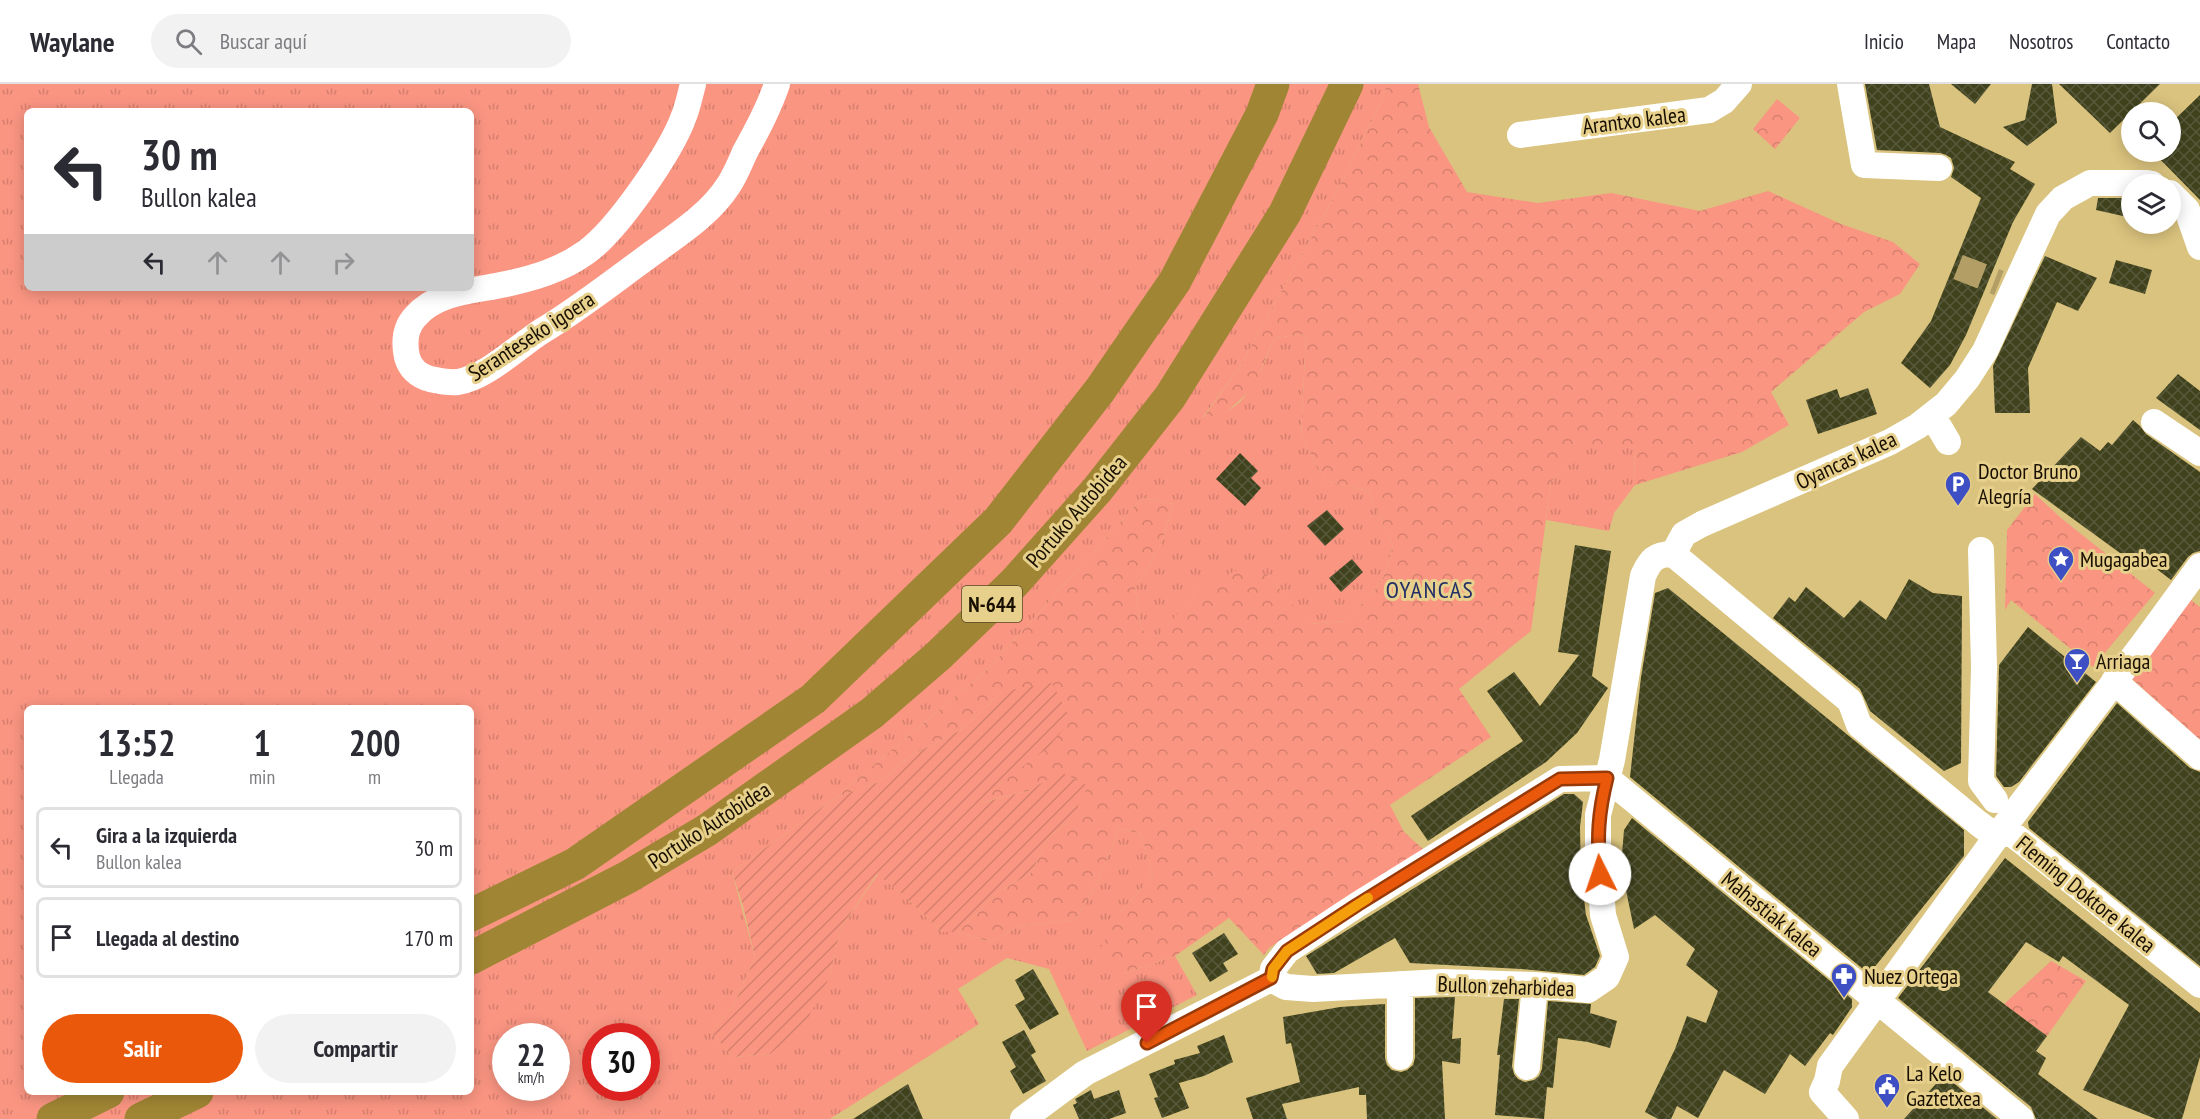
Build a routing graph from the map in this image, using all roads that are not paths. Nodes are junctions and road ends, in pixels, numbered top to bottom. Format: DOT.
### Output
graph roads {
  1 [pos="693,84"];
  2 [pos="777,84"];
  3 [pos="1274,84"];
  4 [pos="1347,84"];
  5 [pos="1739,84"];
  6 [pos="1850,84"];
  7 [pos="1520,135"];
  8 [pos="1939,168"];
  9 [pos="2121,183"];
  10 [pos="2181,204"];
  11 [pos="2200,247"];
  12 [pos="472,291"];
  13 [pos="474,291"];
  14 [pos="1932,415"];
  15 [pos="2154,422"];
  16 [pos="1948,442"];
  17 [pos="2200,453"];
  18 [pos="1981,550"];
  19 [pos="1673,554"];
  20 [pos="2200,566"];
  21 [pos="2114,681"];
  22 [pos="2200,757"];
  23 [pos="1607,778"];
  24 [pos="1995,800"];
  25 [pos="2000,832"];
  26 [pos="474,914"];
  27 [pos="474,956"];
  28 [pos="1271,978"];
  29 [pos="1400,984"];
  30 [pos="1535,985"];
  31 [pos="2200,986"];
  32 [pos="1877,1000"];
  33 [pos="1400,1058"];
  34 [pos="1527,1067"];
  35 [pos="102,1095"];
  36 [pos="191,1095"];
  37 [pos="1055,1109"];
  38 [pos="53,1119"];
  39 [pos="141,1119"];
  40 [pos="1023,1119"];
  41 [pos="1846,1119"];
  42 [pos="2021,1119"];
  1 -- 13 [label="street, Seranteseko igoera"];
  2 -- 12 [label="street, Seranteseko igoera"];
  3 -- 26 [label="highway, Portuko Autobidea / N-644"];
  4 -- 27 [label="highway, Portuko Autobidea / N-644"];
  5 -- 7 [label="street, Arantxo kalea"];
  6 -- 8 [label="street"];
  9 -- 14 [label="street, Oyancas kalea"];
  10 -- 11 [label="street"];
  14 -- 16 [label="street"];
  14 -- 19 [label="street, Oyancas kalea"];
  15 -- 17 [label="street"];
  18 -- 24 [label="street"];
  19 -- 23 [label="street, Oyancas kalea"];
  19 -- 25 [label="street, Fleming Doktore kalea"];
  20 -- 21 [label="street"];
  21 -- 22 [label="street"];
  21 -- 25 [label="street"];
  23 -- 28 [label="street"];
  23 -- 30 [label="street, Bullon zeharbidea"];
  23 -- 32 [label="street, Mahastiak kalea"];
  25 -- 31 [label="street, Fleming Doktore kalea"];
  25 -- 32 [label="street"];
  28 -- 29 [label="street, Bullon zeharbidea"];
  28 -- 37 [label="street"];
  29 -- 30 [label="street, Bullon zeharbidea"];
  29 -- 33 [label="street"];
  30 -- 34 [label="street"];
  32 -- 41 [label="street"];
  32 -- 42 [label="street, Mahastiak kalea"];
  35 -- 38 [label="highway"];
  36 -- 39 [label="highway"];
  37 -- 40 [label="street"];
}
